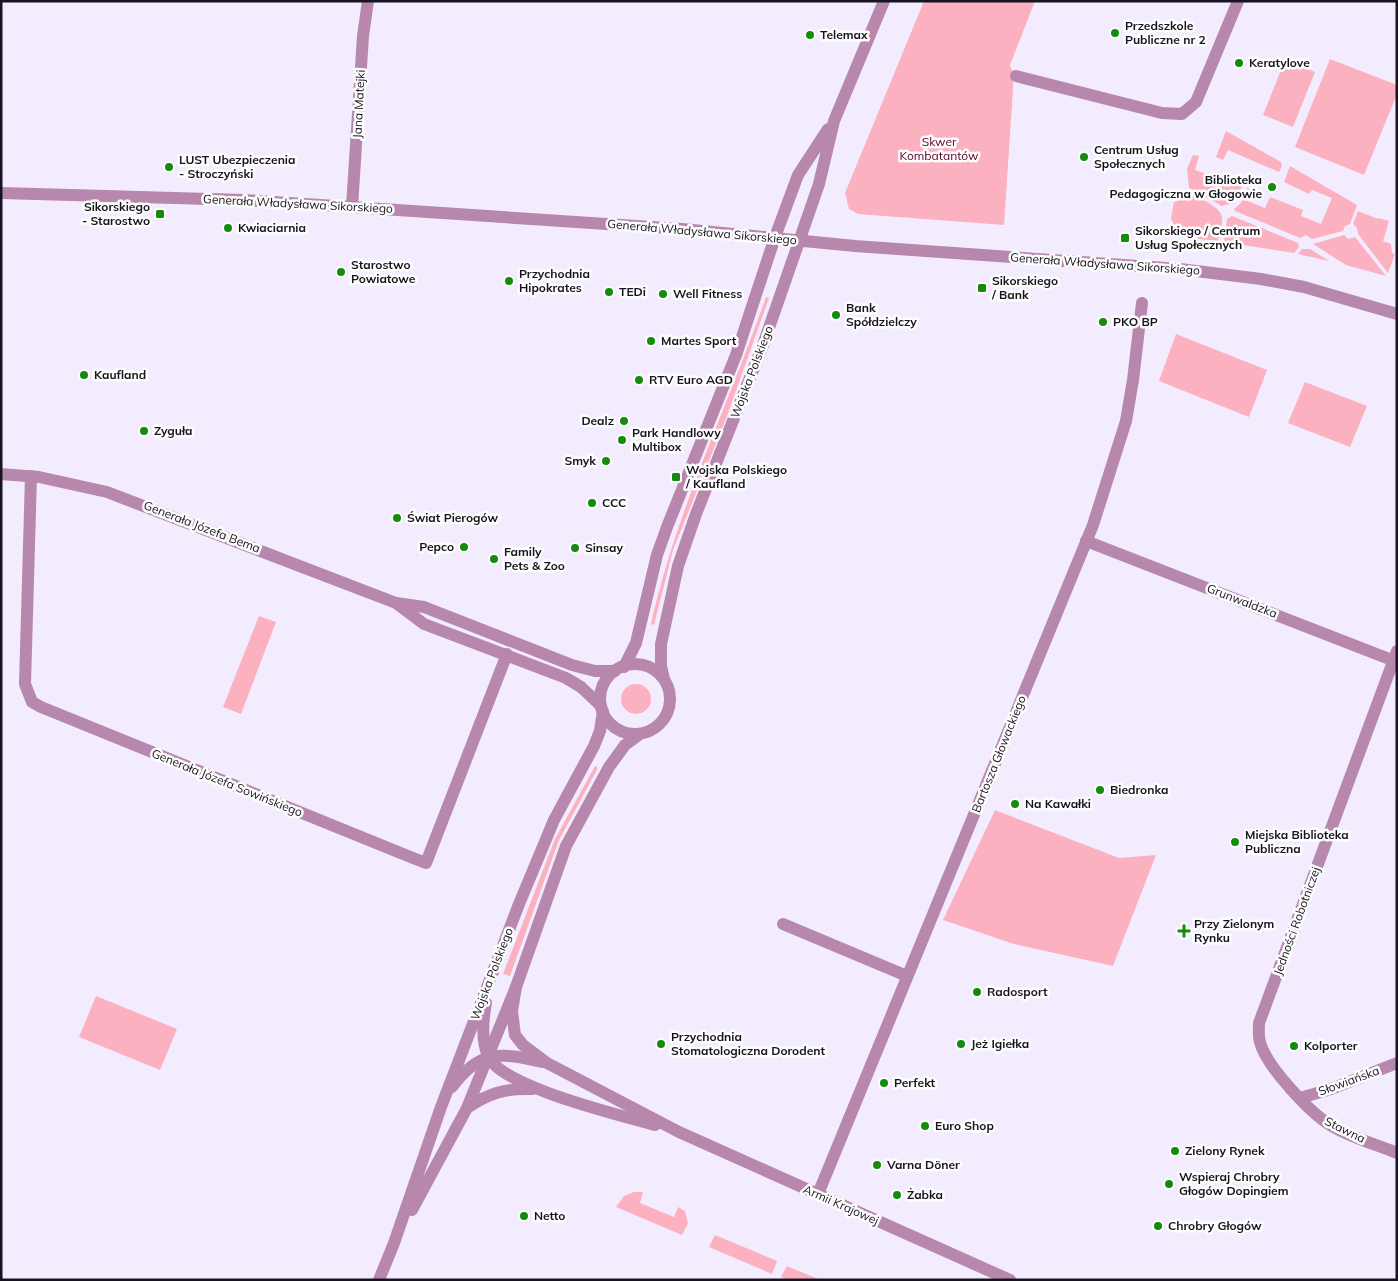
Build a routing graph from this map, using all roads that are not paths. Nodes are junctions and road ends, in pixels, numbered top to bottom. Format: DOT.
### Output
graph roads {
  1 [pos="368,1"];
  2 [pos="884,1"];
  3 [pos="1238,1"];
  4 [pos="1016,76"];
  5 [pos="834,121"];
  6 [pos="1,193"];
  7 [pos="352,207"];
  8 [pos="775,237"];
  9 [pos="799,240"];
  10 [pos="1142,303"];
  11 [pos="1397,314"];
  12 [pos="1,474"];
  13 [pos="31,476"];
  14 [pos="1086,541"];
  15 [pos="396,603"];
  16 [pos="507,654"];
  17 [pos="1396,658"];
  18 [pos="620,669"];
  19 [pos="664,680"];
  20 [pos="602,709"];
  21 [pos="640,734"];
  22 [pos="783,924"];
  23 [pos="907,976"];
  24 [pos="490,978"];
  25 [pos="516,987"];
  26 [pos="488,1057"];
  27 [pos="546,1063"];
  28 [pos="1397,1063"];
  29 [pos="537,1089"];
  30 [pos="1300,1098"];
  31 [pos="444,1099"];
  32 [pos="467,1108"];
  33 [pos="672,1129"];
  34 [pos="1397,1153"];
  35 [pos="818,1194"];
  36 [pos="394,1243"];
  37 [pos="379,1280"];
  38 [pos="1010,1280"];
  1 -- 7 [label="street, Jana Matejki"];
  2 -- 5 [label="street, Wojska Polskiego"];
  3 -- 4 [label="street"];
  5 -- 8 [label="street, Wojska Polskiego"];
  5 -- 9 [label="street, Wojska Polskiego"];
  6 -- 7 [label="street, Generała Władysława Sikorskiego"];
  7 -- 8 [label="street, Generała Władysława Sikorskiego"];
  8 -- 9 [label="street, Generała Władysława Sikorskiego"];
  8 -- 18 [label="street, Wojska Polskiego"];
  9 -- 11 [label="street, Generała Władysława Sikorskiego"];
  9 -- 19 [label="street, Wojska Polskiego"];
  10 -- 14 [label="street, Bartosza Głowackiego"];
  12 -- 13 [label="street, Generała Józefa Bema"];
  13 -- 15 [label="street, Generała Józefa Bema"];
  13 -- 16 [label="street, Generała Józefa Sowińskiego"];
  14 -- 17 [label="street, Grunwaldzka"];
  14 -- 23 [label="street, Bartosza Głowackiego"];
  15 -- 16 [label="street, Generała Józefa Bema"];
  15 -- 18 [label="street, Generała Józefa Bema"];
  16 -- 20 [label="street, Generała Józefa Bema"];
  17 -- 30 [label="street, Jedności Robotniczej"];
  18 -- 19 [label="street"];
  18 -- 20 [label="street"];
  19 -- 21 [label="street"];
  20 -- 21 [label="street"];
  20 -- 24 [label="street, Wojska Polskiego"];
  21 -- 25 [label="street, Wojska Polskiego"];
  22 -- 23 [label="street"];
  23 -- 35 [label="street, Bartosza Głowackiego"];
  24 -- 26 [label="street"];
  24 -- 31 [label="street, Wojska Polskiego"];
  25 -- 26 [label="street, Wojska Polskiego"];
  25 -- 27 [label="street, Armii Krajowej"];
  26 -- 27 [label="street, Armii Krajowej"];
  26 -- 29 [label="street, Armii Krajowej"];
  26 -- 31 [label="street, Armii Krajowej"];
  26 -- 32 [label="street, Wojska Polskiego"];
  27 -- 33 [label="street, Armii Krajowej"];
  28 -- 30 [label="street, Słowiańska"];
  29 -- 32 [label="street, Armii Krajowej"];
  29 -- 33 [label="street, Armii Krajowej"];
  30 -- 34 [label="street, Stawna"];
  31 -- 36 [label="street, Wojska Polskiego"];
  32 -- 36 [label="street, Wojska Polskiego"];
  33 -- 35 [label="street, Armii Krajowej"];
  35 -- 38 [label="street, Armii Krajowej"];
  36 -- 37 [label="street, Wojska Polskiego"];
}
